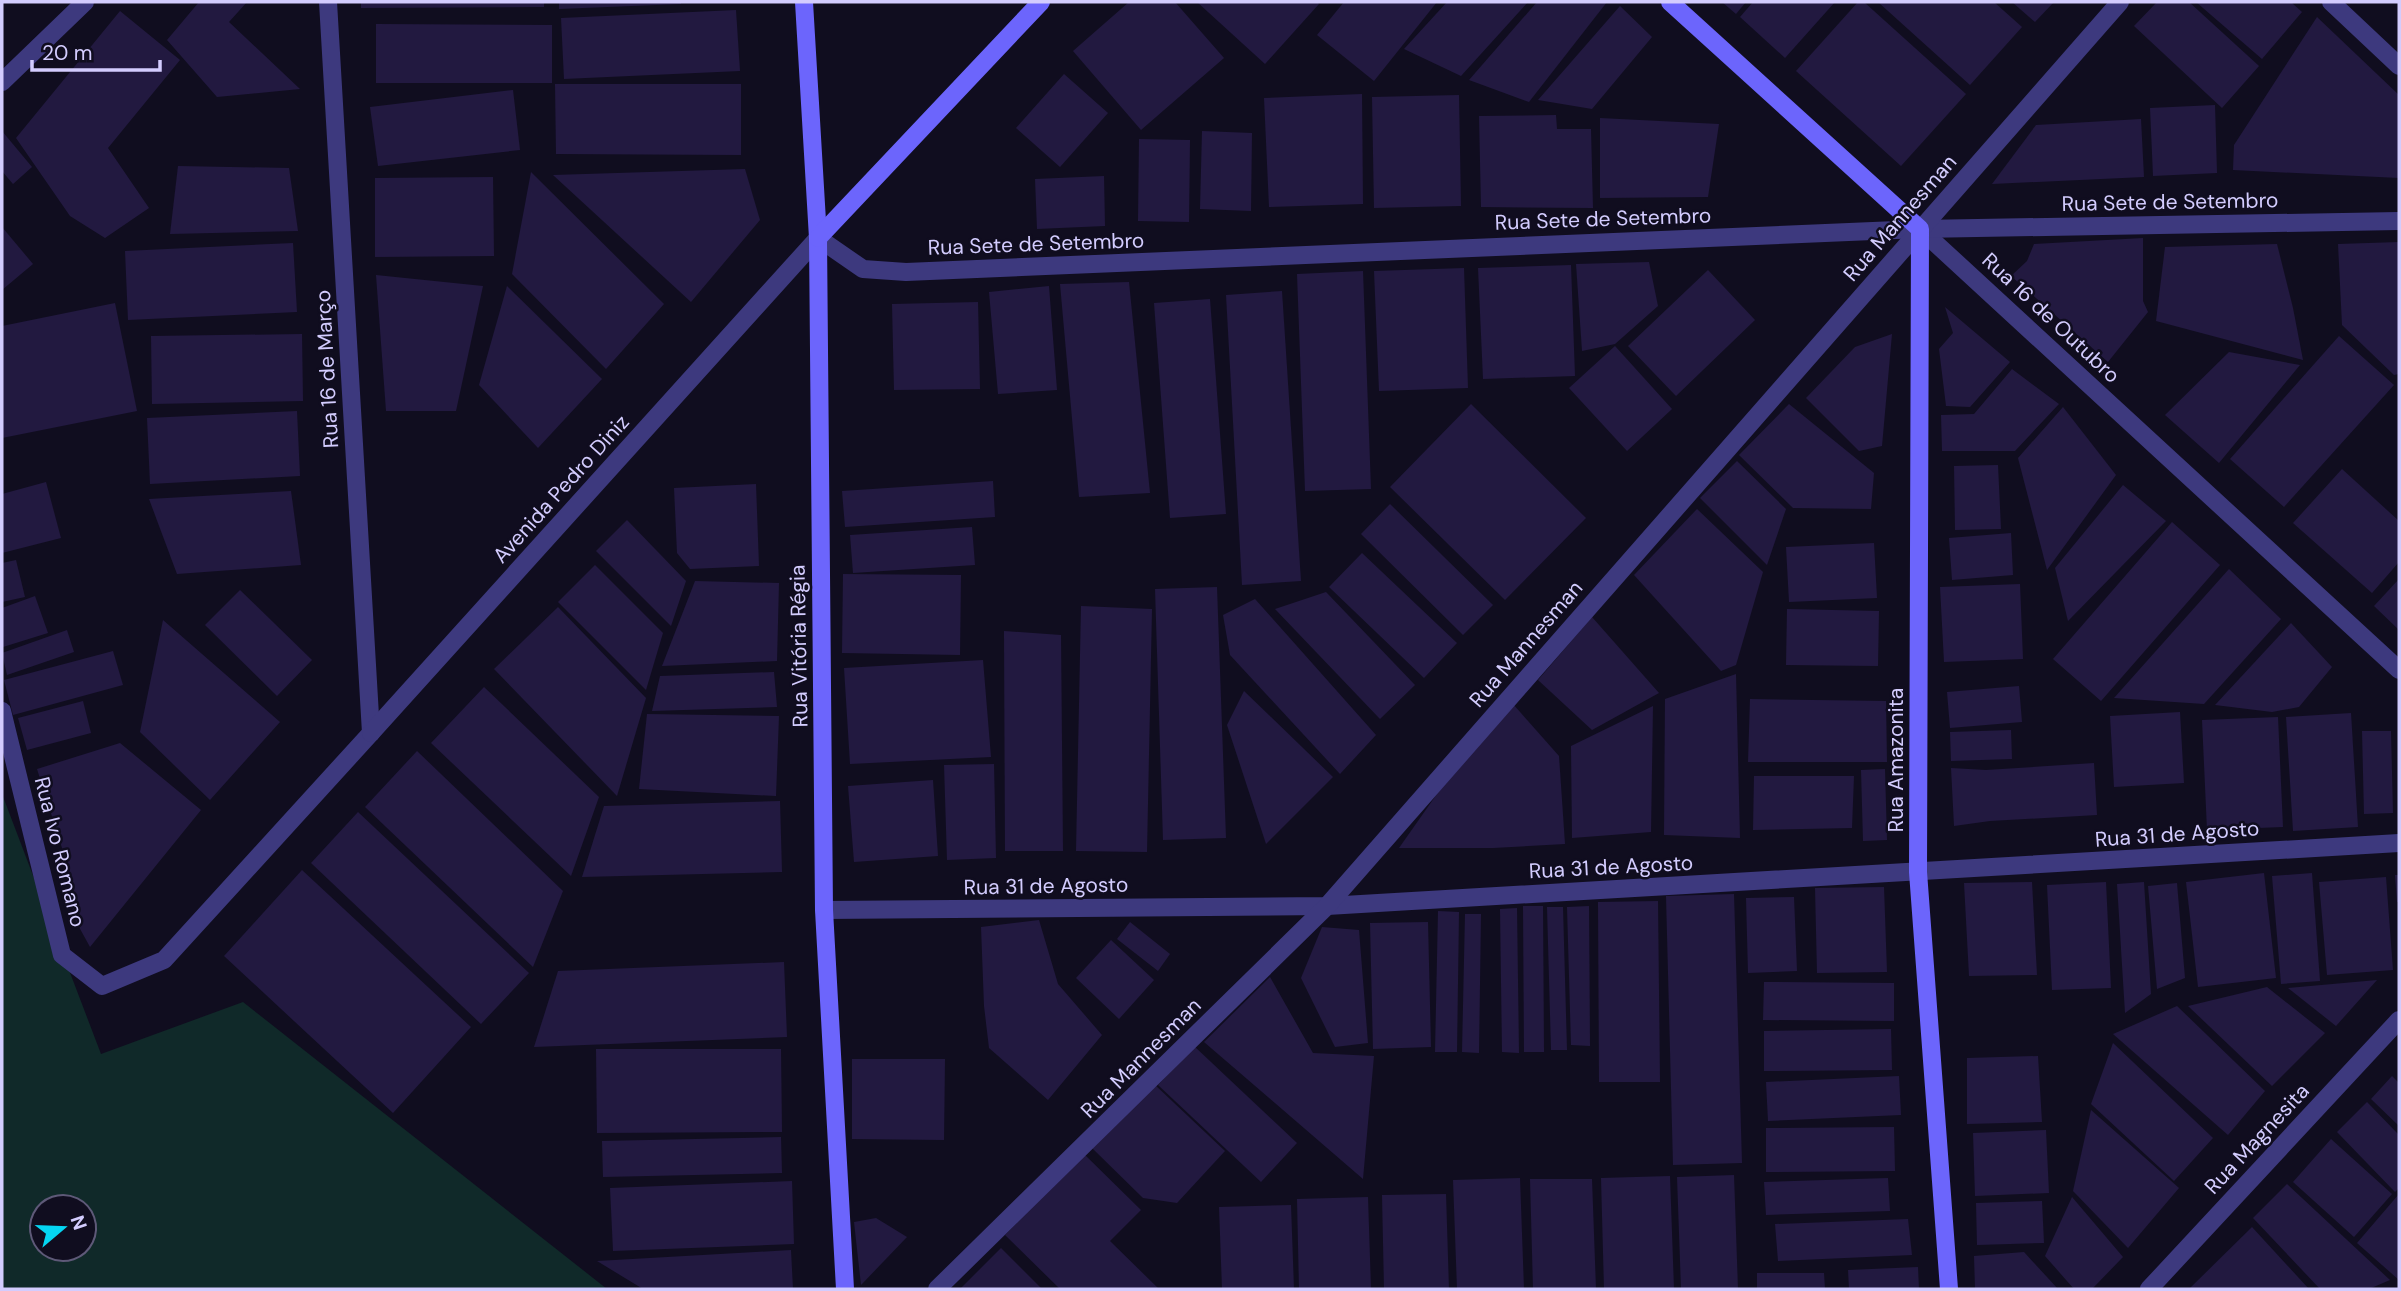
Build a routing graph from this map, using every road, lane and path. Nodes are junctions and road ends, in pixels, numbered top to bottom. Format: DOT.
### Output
graph roads {
  1 [pos="85,2"];
  2 [pos="328,2"];
  3 [pos="804,2"];
  4 [pos="1041,2"];
  5 [pos="1670,2"];
  6 [pos="2120,2"];
  7 [pos="2331,2"];
  8 [pos="2399,66"];
  9 [pos="2,82"];
  10 [pos="2399,221"];
  11 [pos="1920,229"];
  12 [pos="818,238"];
  13 [pos="2399,670"];
  14 [pos="2,711"];
  15 [pos="371,733"];
  16 [pos="2399,843"];
  17 [pos="1918,872"];
  18 [pos="1327,906"];
  19 [pos="824,910"];
  20 [pos="102,986"];
  21 [pos="2399,1020"];
  22 [pos="845,1289"];
  23 [pos="937,1289"];
  24 [pos="1948,1289"];
  25 [pos="2149,1289"];
  1 -- 9 [label="street"];
  2 -- 15 [label="street, Rua 16 de Março"];
  3 -- 12 [label="street, Rua Vitória Régia"];
  4 -- 12 [label="street, Avenida Pedro Diniz"];
  5 -- 11 [label="street, Rua 16 de Outubro"];
  6 -- 11 [label="street, Rua Mannesman"];
  7 -- 8 [label="street"];
  10 -- 11 [label="street, Rua Sete de Setembro"];
  11 -- 12 [label="street, Rua Sete de Setembro"];
  11 -- 13 [label="street, Rua 16 de Outubro"];
  11 -- 17 [label="street, Rua Amazonita"];
  11 -- 18 [label="street, Rua Mannesman"];
  12 -- 15 [label="street, Avenida Pedro Diniz"];
  12 -- 19 [label="street, Rua Vitória Régia"];
  14 -- 20 [label="street, Rua Ivo Romano"];
  15 -- 20 [label="street, Avenida Pedro Diniz"];
  16 -- 17 [label="street, Rua 31 de Agosto"];
  17 -- 18 [label="street, Rua 31 de Agosto"];
  17 -- 24 [label="street, Rua Amazonita"];
  18 -- 19 [label="street, Rua 31 de Agosto"];
  18 -- 23 [label="street, Rua Mannesman"];
  19 -- 22 [label="street, Rua Vitória Régia"];
  21 -- 25 [label="street, Rua Magnesita"];
}
